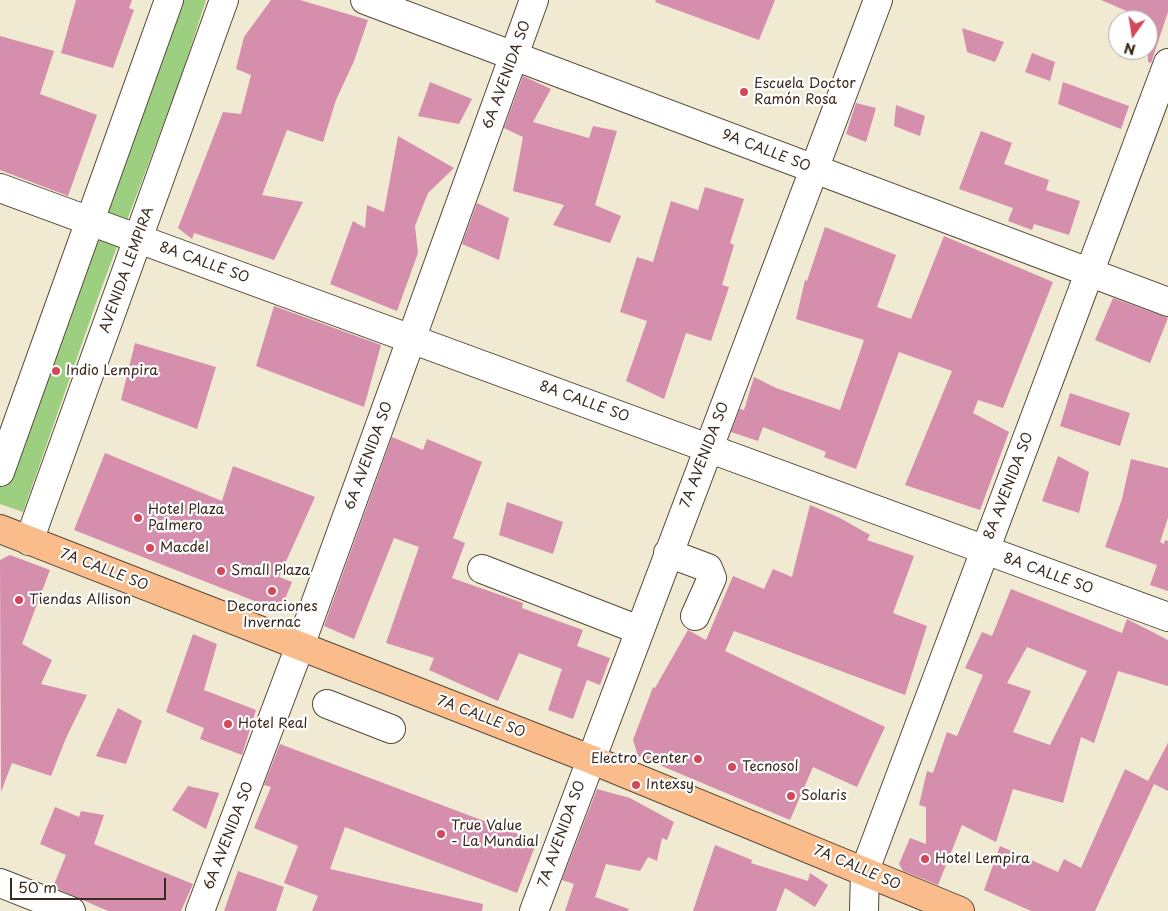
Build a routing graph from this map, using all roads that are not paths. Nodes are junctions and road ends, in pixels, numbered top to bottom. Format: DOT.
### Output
graph roads {
  1 [pos="169,0"];
  2 [pos="224,0"];
  3 [pos="365,0"];
  4 [pos="534,0"];
  5 [pos="878,0"];
  6 [pos="514,56"];
  7 [pos="1168,63"];
  8 [pos="814,169"];
  9 [pos="0,188"];
  10 [pos="90,220"];
  11 [pos="138,238"];
  12 [pos="1089,273"];
  13 [pos="1168,302"];
  14 [pos="412,339"];
  15 [pos="708,448"];
  16 [pos="0,472"];
  17 [pos="0,530"];
  18 [pos="29,541"];
  19 [pos="985,550"];
  20 [pos="668,553"];
  21 [pos="482,568"];
  22 [pos="695,616"];
  23 [pos="1168,617"];
  24 [pos="639,630"];
  25 [pos="300,646"];
  26 [pos="327,704"];
  27 [pos="391,729"];
  28 [pos="590,759"];
  29 [pos="865,870"];
  30 [pos="0,883"];
  31 [pos="70,911"];
  32 [pos="200,911"];
  33 [pos="534,911"];
  34 [pos="864,911"];
  35 [pos="960,911"];
  1 -- 10 [label="street"];
  2 -- 11 [label="street, AVENIDA LEMPIRA"];
  3 -- 6 [label="street, 9A CALLE SO"];
  4 -- 6 [label="street, 6A AVENIDA SO"];
  5 -- 8 [label="street, 7A AVENIDA SO"];
  6 -- 8 [label="street, 9A CALLE SO"];
  6 -- 14 [label="street, 6A AVENIDA SO"];
  7 -- 12 [label="street, 8A AVENIDA SO"];
  8 -- 12 [label="street, 9A CALLE SO"];
  8 -- 15 [label="street, 7A AVENIDA SO"];
  9 -- 10 [label="street, 8A CALLE SO"];
  10 -- 11 [label="street, 8A CALLE SO"];
  10 -- 16 [label="street"];
  11 -- 14 [label="street, 8A CALLE SO"];
  11 -- 18 [label="street, AVENIDA LEMPIRA"];
  12 -- 13 [label="street, 9A CALLE SO"];
  12 -- 19 [label="street, 8A AVENIDA SO"];
  14 -- 15 [label="street, 8A CALLE SO"];
  14 -- 25 [label="street, 6A AVENIDA SO"];
  15 -- 19 [label="street, 8A CALLE SO"];
  15 -- 20 [label="street, 7A AVENIDA SO"];
  17 -- 18 [label="main road, 7A CALLE SO"];
  18 -- 25 [label="main road, 7A CALLE SO"];
  19 -- 23 [label="street, 8A CALLE SO"];
  19 -- 29 [label="street, 8A AVENIDA SO"];
  20 -- 22 [label="street"];
  20 -- 24 [label="street, 7A AVENIDA SO"];
  21 -- 24 [label="street"];
  24 -- 28 [label="street, 7A AVENIDA SO"];
  25 -- 28 [label="main road, 7A CALLE SO"];
  25 -- 32 [label="street, 6A AVENIDA SO"];
  26 -- 27 [label="street"];
  28 -- 29 [label="main road, 7A CALLE SO"];
  28 -- 33 [label="street, 7A AVENIDA SO"];
  29 -- 34 [label="street, 8A AVENIDA SO"];
  29 -- 35 [label="main road, 7A CALLE SO"];
  30 -- 31 [label="street"];
}
